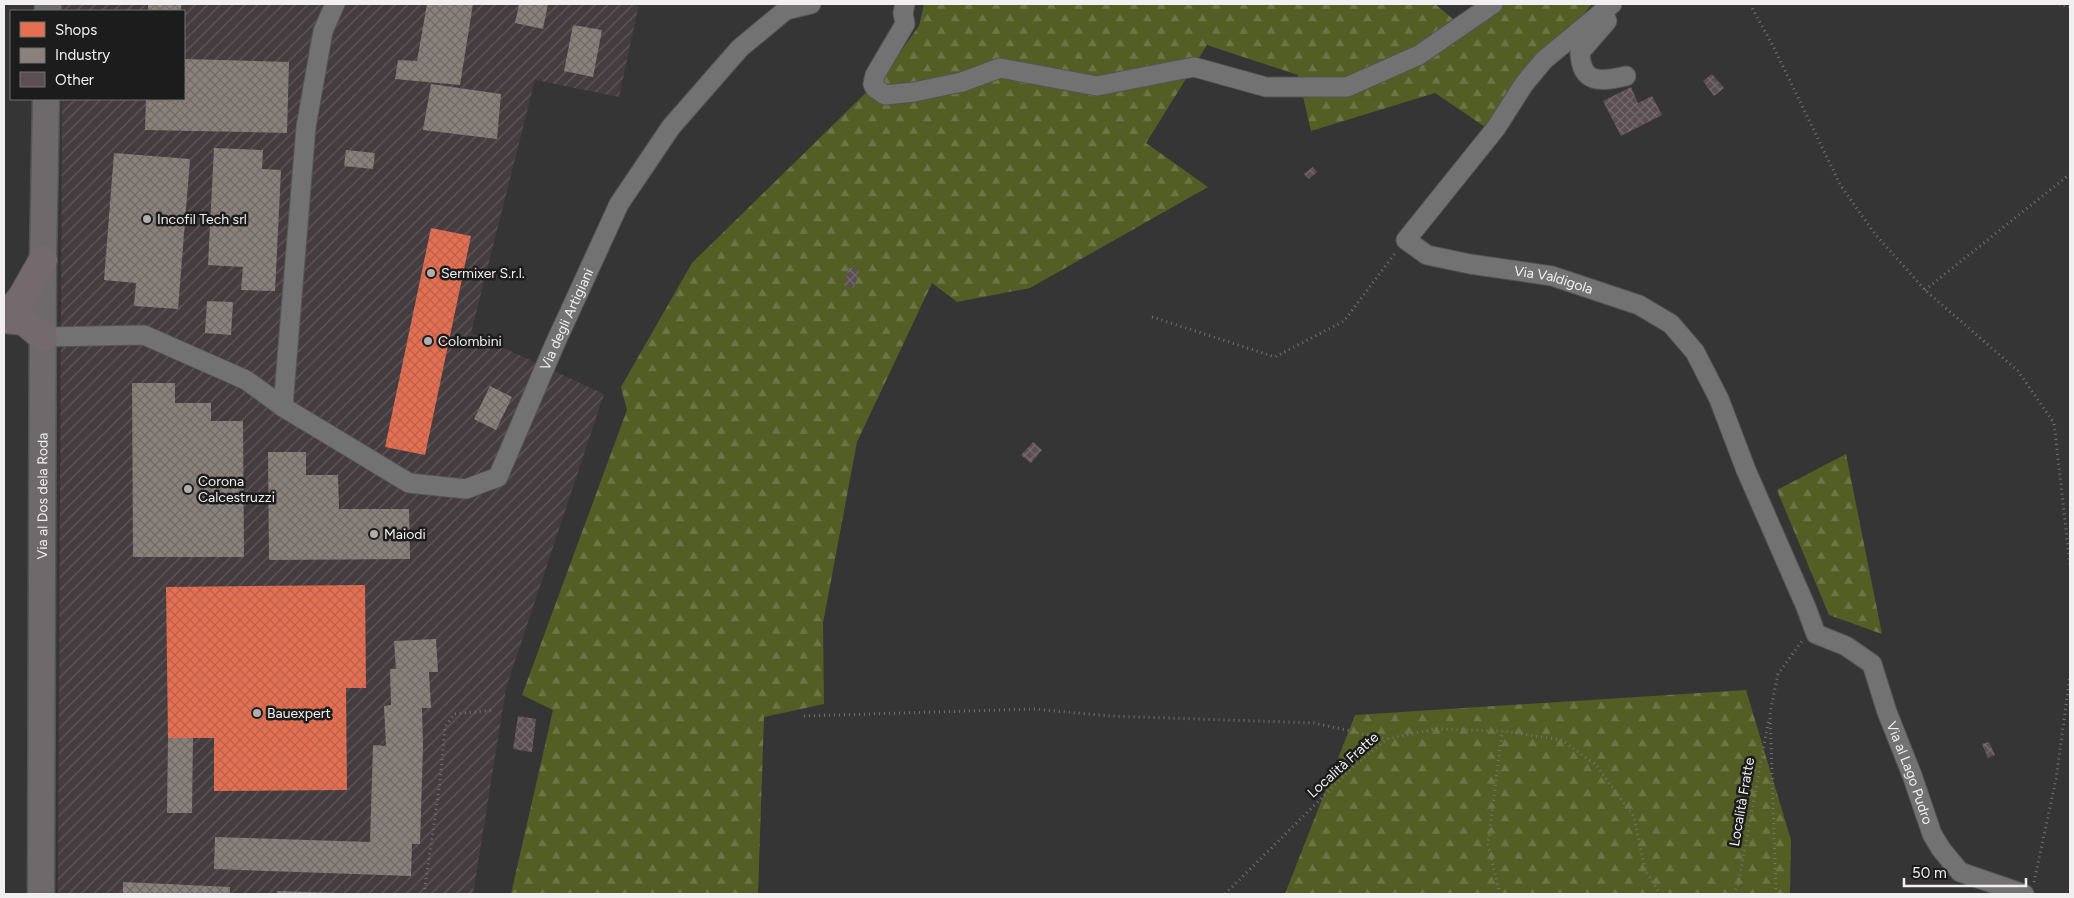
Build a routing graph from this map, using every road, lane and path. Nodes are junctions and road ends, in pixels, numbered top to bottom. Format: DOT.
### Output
graph roads {
  1 [pos="335,4"];
  2 [pos="811,4"];
  3 [pos="1465,4"];
  4 [pos="1493,4"];
  5 [pos="1612,4"];
  6 [pos="1623,4"];
  7 [pos="1750,4"];
  8 [pos="2059,4"];
  9 [pos="901,7"];
  10 [pos="2070,7"];
  11 [pos="1465,22"];
  12 [pos="1626,76"];
  13 [pos="46,100"];
  14 [pos="2070,174"];
  15 [pos="1406,240"];
  16 [pos="43,260"];
  17 [pos="1925,290"];
  18 [pos="1152,317"];
  19 [pos="4,319"];
  20 [pos="43,336"];
  21 [pos="283,408"];
  22 [pos="2070,565"];
  23 [pos="1816,634"];
  24 [pos="2070,676"];
  25 [pos="494,710"];
  26 [pos="1770,713"];
  27 [pos="804,716"];
  28 [pos="1502,730"];
  29 [pos="1387,739"];
  30 [pos="2029,889"];
  31 [pos="41,894"];
  32 [pos="424,894"];
  33 [pos="1225,894"];
  34 [pos="1500,894"];
  35 [pos="1660,894"];
  36 [pos="1734,894"];
  37 [pos="1776,894"];
  1 -- 21 [label="street"];
  2 -- 21 [label="street, Via degli Artigiani"];
  3 -- 11 [label="street"];
  4 -- 11 [label="street"];
  5 -- 15 [label="street"];
  6 -- 12 [label="street"];
  7 -- 17 [label="path"];
  8 -- 10 [label="path"];
  9 -- 11 [label="street"];
  13 -- 16 [label="main road, Via al Dos dela Roda"];
  14 -- 17 [label="path"];
  15 -- 18 [label="path"];
  15 -- 23 [label="street, Via Valdigola"];
  16 -- 19 [label="highway"];
  16 -- 20 [label="main road, Via al Dos dela Roda"];
  17 -- 22 [label="path"];
  19 -- 20 [label="highway"];
  20 -- 21 [label="street, Via degli Artigiani"];
  20 -- 31 [label="main road, Via al Dos dela Roda"];
  23 -- 26 [label="path"];
  23 -- 30 [label="street, Via al Lago Pudro"];
  24 -- 30 [label="path"];
  25 -- 32 [label="path"];
  26 -- 36 [label="path, Località Fratte"];
  26 -- 37 [label="path"];
  27 -- 29 [label="path"];
  28 -- 29 [label="path, Località Fratte"];
  28 -- 34 [label="path"];
  28 -- 35 [label="path, Località Fratte"];
  29 -- 33 [label="path, Località Fratte"];
}
